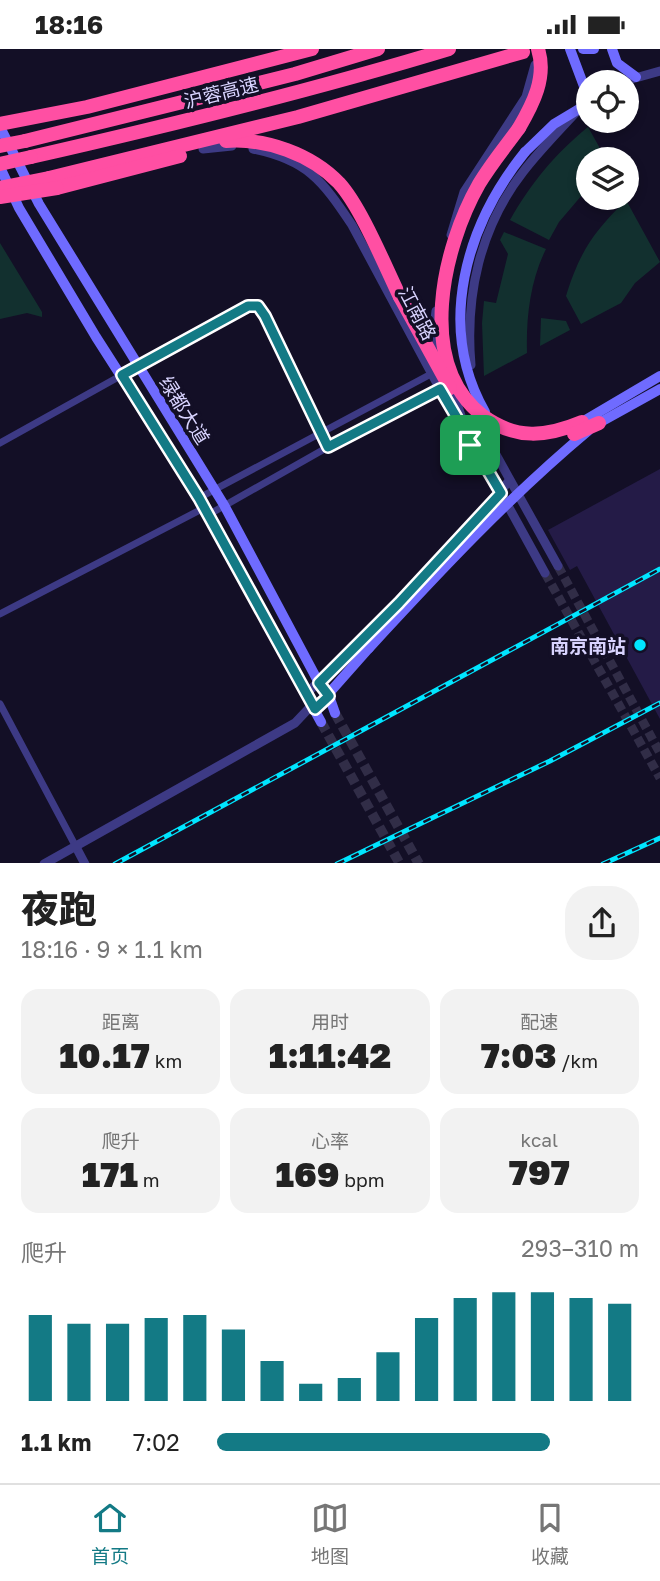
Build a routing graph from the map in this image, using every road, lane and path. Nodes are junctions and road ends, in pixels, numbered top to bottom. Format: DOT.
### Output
graph roads {
  1 [pos="312,49"];
  2 [pos="377,49"];
  3 [pos="449,49"];
  4 [pos="570,49"];
  5 [pos="583,49"];
  6 [pos="594,49"];
  7 [pos="612,49"];
  8 [pos="532,50"];
  9 [pos="578,70"];
  10 [pos="626,70"];
  11 [pos="660,71"];
  12 [pos="639,76"];
  13 [pos="88,107"];
  14 [pos="576,111"];
  15 [pos="576,112"];
  16 [pos="4,124"];
  17 [pos="0,146"];
  18 [pos="203,149"];
  19 [pos="0,165"];
  20 [pos="52,183"];
  21 [pos="0,188"];
  22 [pos="0,197"];
  23 [pos="136,366"];
  24 [pos="431,374"];
  25 [pos="122,375"];
  26 [pos="660,376"];
  27 [pos="440,389"];
  28 [pos="660,389"];
  29 [pos="582,422"];
  30 [pos="599,422"];
  31 [pos="494,423"];
  32 [pos="320,432"];
  33 [pos="565,436"];
  34 [pos="528,442"];
  35 [pos="0,443"];
  36 [pos="470,445"];
  37 [pos="328,447"];
  38 [pos="509,481"];
  39 [pos="215,490"];
  40 [pos="501,493"];
  41 [pos="224,505"];
  42 [pos="204,507"];
  43 [pos="558,566"];
  44 [pos="545,573"];
  45 [pos="0,614"];
  46 [pos="319,683"];
  47 [pos="329,696"];
  48 [pos="311,703"];
  49 [pos="0,704"];
  50 [pos="335,713"];
  51 [pos="321,722"];
  52 [pos="76,847"];
  53 [pos="44,863"];
  54 [pos="85,863"];
  1 -- 13 [label="highway"];
  2 -- 13 [label="highway"];
  2 -- 17 [label="highway, 沪蓉高速, bridge"];
  3 -- 19 [label="highway, 沪蓉高速, bridge"];
  4 -- 9 [label="main road"];
  5 -- 6 [label="main road"];
  7 -- 10 [label="main road"];
  8 -- 20 [label="highway"];
  8 -- 31 [label="highway, bridge"];
  8 -- 36 [label="street"];
  11 -- 12 [label="street"];
  13 -- 16 [label="highway"];
  14 -- 31 [label="main road, bridge"];
  15 -- 38 [label="street, 江南路"];
  16 -- 23 [label="main road, 绿都大道"];
  18 -- 20 [label="highway"];
  18 -- 24 [label="street, 江南路"];
  18 -- 34 [label="highway, bridge"];
  19 -- 25 [label="main road, 绿都大道"];
  20 -- 21 [label="highway, bridge"];
  20 -- 22 [label="highway, bridge"];
  23 -- 25 [label="street"];
  23 -- 32 [label="street"];
  23 -- 39 [label="main road, 绿都大道"];
  24 -- 27 [label="street, 江南路"];
  24 -- 32 [label="street"];
  25 -- 35 [label="street"];
  25 -- 42 [label="main road, 绿都大道"];
  26 -- 29 [label="main road"];
  27 -- 36 [label="street, 江南路"];
  27 -- 37 [label="street"];
  28 -- 30 [label="main road"];
  29 -- 31 [label="highway, bridge"];
  29 -- 33 [label="highway, bridge"];
  30 -- 33 [label="highway, bridge"];
  30 -- 47 [label="main road, bridge"];
  31 -- 34 [label="highway, bridge"];
  32 -- 37 [label="street"];
  32 -- 39 [label="street"];
  33 -- 34 [label="highway"];
  36 -- 40 [label="street, 江南路"];
  37 -- 41 [label="street"];
  38 -- 40 [label="street"];
  38 -- 43 [label="street, 江南路"];
  39 -- 41 [label="main road, 绿都大道"];
  39 -- 42 [label="street"];
  40 -- 44 [label="street, 江南路"];
  40 -- 46 [label="street"];
  41 -- 42 [label="street"];
  41 -- 46 [label="main road, 绿都大道"];
  42 -- 45 [label="street"];
  42 -- 48 [label="main road, 绿都大道"];
  46 -- 47 [label="main road, 绿都大道"];
  46 -- 48 [label="street"];
  47 -- 48 [label="main road"];
  47 -- 50 [label="main road, 绿都大道"];
  48 -- 51 [label="main road, 绿都大道"];
  48 -- 52 [label="street"];
  49 -- 52 [label="street"];
  52 -- 53 [label="street"];
  52 -- 54 [label="street"];
}
